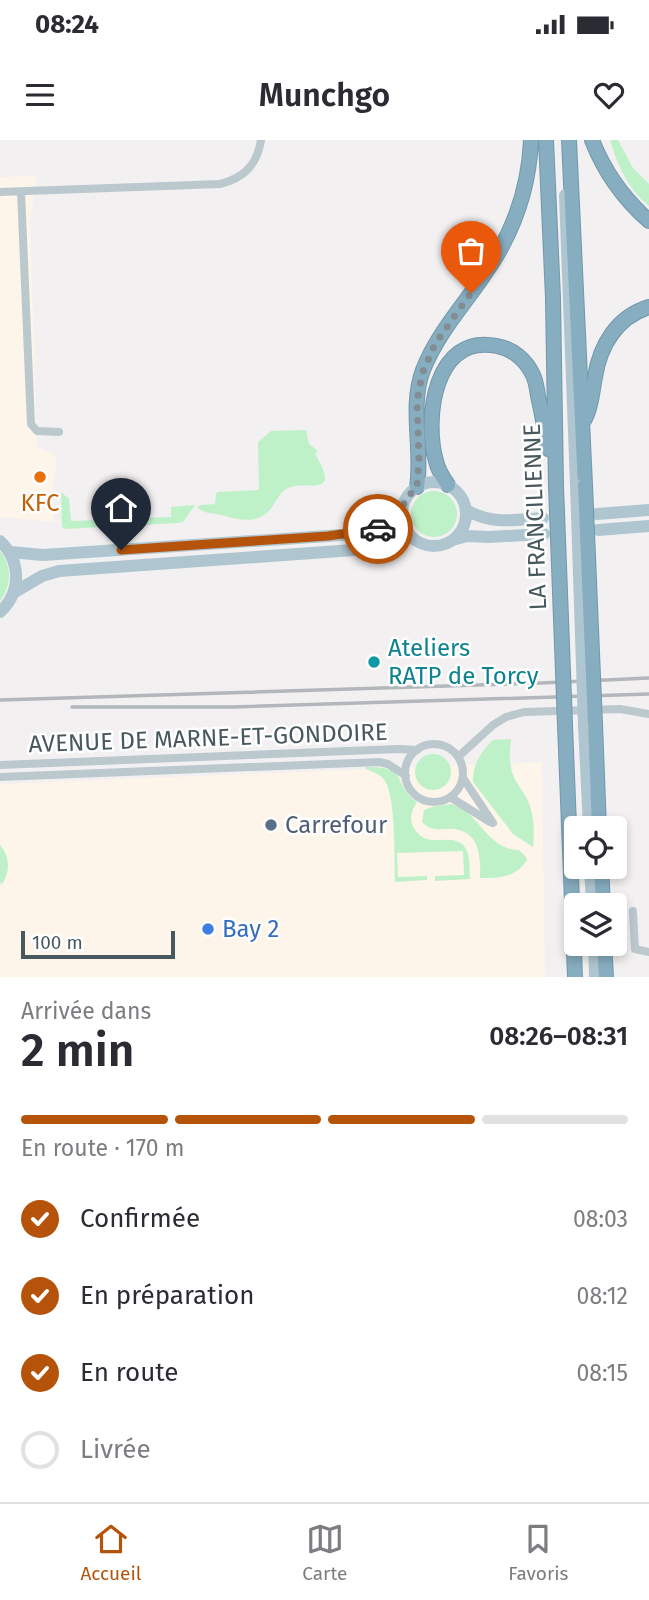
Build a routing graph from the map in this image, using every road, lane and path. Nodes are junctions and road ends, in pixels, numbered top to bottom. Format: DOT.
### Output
graph roads {
  1 [pos="261,140"];
  2 [pos="531,140"];
  3 [pos="546,140"];
  4 [pos="569,140"];
  5 [pos="592,140"];
  6 [pos="571,172"];
  7 [pos="0,192"];
  8 [pos="21,192"];
  9 [pos="649,221"];
  10 [pos="649,307"];
  11 [pos="583,424"];
  12 [pos="59,432"];
  13 [pos="448,485"];
  14 [pos="581,485"];
  15 [pos="556,486"];
  16 [pos="417,487"];
  17 [pos="402,510"];
  18 [pos="466,510"];
  19 [pos="649,510"];
  20 [pos="597,514"];
  21 [pos="543,518"];
  22 [pos="649,526"];
  23 [pos="598,530"];
  24 [pos="544,534"];
  25 [pos="412,538"];
  26 [pos="456,539"];
  27 [pos="0,541"];
  28 [pos="10,552"];
  29 [pos="13,593"];
  30 [pos="0,612"];
  31 [pos="649,714"];
  32 [pos="589,724"];
  33 [pos="417,750"];
  34 [pos="458,757"];
  35 [pos="0,765"];
  36 [pos="406,776"];
  37 [pos="0,777"];
  38 [pos="463,778"];
  39 [pos="450,797"];
  40 [pos="589,816"];
  41 [pos="598,816"];
  42 [pos="633,911"];
  43 [pos="649,953"];
  44 [pos="594,956"];
  45 [pos="605,956"];
  46 [pos="575,977"];
  47 [pos="595,977"];
  48 [pos="606,977"];
  1 -- 8 [label="street"];
  2 -- 16 [label="highway"];
  3 -- 15 [label="highway, LA FRANCILIENNE"];
  4 -- 6 [label="highway, LA FRANCILIENNE"];
  5 -- 9 [label="highway"];
  6 -- 11 [label="highway, LA FRANCILIENNE"];
  6 -- 14 [label="main road"];
  7 -- 8 [label="street"];
  8 -- 12 [label="street"];
  10 -- 11 [label="highway"];
  11 -- 14 [label="highway, LA FRANCILIENNE"];
  13 -- 15 [label="highway"];
  13 -- 16 [label="main road"];
  13 -- 18 [label="main road"];
  14 -- 32 [label="highway, LA FRANCILIENNE, bridge"];
  15 -- 46 [label="highway, LA FRANCILIENNE, bridge"];
  16 -- 17 [label="main road"];
  17 -- 25 [label="main road"];
  17 -- 28 [label="main road"];
  18 -- 21 [label="main road"];
  18 -- 26 [label="main road"];
  19 -- 20 [label="main road"];
  22 -- 23 [label="main road"];
  24 -- 26 [label="main road"];
  25 -- 26 [label="main road"];
  25 -- 29 [label="main road"];
  27 -- 28 [label="main road"];
  28 -- 29 [label="main road"];
  29 -- 30 [label="main road"];
  31 -- 34 [label="street"];
  32 -- 40 [label="main road"];
  32 -- 41 [label="highway, LA FRANCILIENNE"];
  33 -- 34 [label="street"];
  33 -- 35 [label="street, AVENUE DE MARNE-ET-GONDOIRE"];
  33 -- 36 [label="street"];
  34 -- 38 [label="street"];
  36 -- 37 [label="street, AVENUE DE MARNE-ET-GONDOIRE"];
  36 -- 39 [label="street"];
  38 -- 39 [label="street"];
  38 -- 39 [label="street"];
  42 -- 43 [label="street"];
  44 -- 47 [label="main road"];
  45 -- 48 [label="highway"];
}
